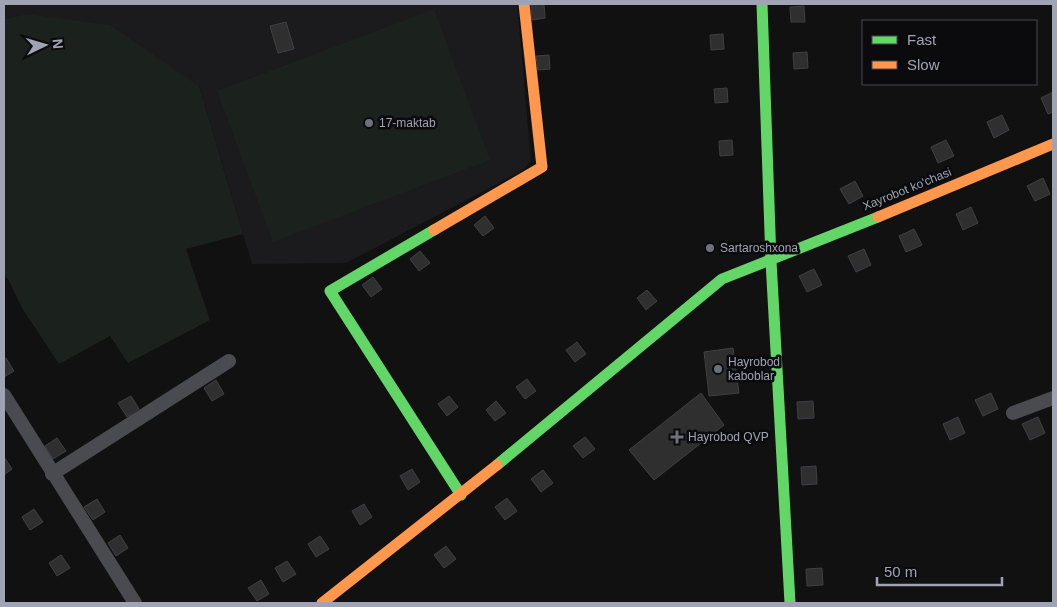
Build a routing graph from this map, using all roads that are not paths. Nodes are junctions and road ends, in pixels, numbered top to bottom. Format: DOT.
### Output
graph roads {
  1 [pos="524,4"];
  2 [pos="762,4"];
  3 [pos="1053,144"];
  4 [pos="771,260"];
  5 [pos="229,361"];
  6 [pos="4,395"];
  7 [pos="1053,398"];
  8 [pos="1013,413"];
  9 [pos="52,474"];
  10 [pos="460,495"];
  11 [pos="135,603"];
  12 [pos="322,603"];
  13 [pos="790,603"];
  1 -- 10 [label="street"];
  2 -- 4 [label="street"];
  3 -- 4 [label="street, Xayrobot ko'chasi"];
  4 -- 10 [label="street, Xayrobot ko'chasi"];
  4 -- 13 [label="street"];
  5 -- 9 [label="street"];
  6 -- 9 [label="street"];
  7 -- 8 [label="street"];
  9 -- 11 [label="street"];
  10 -- 12 [label="street, Xayrobot ko'chasi"];
}
